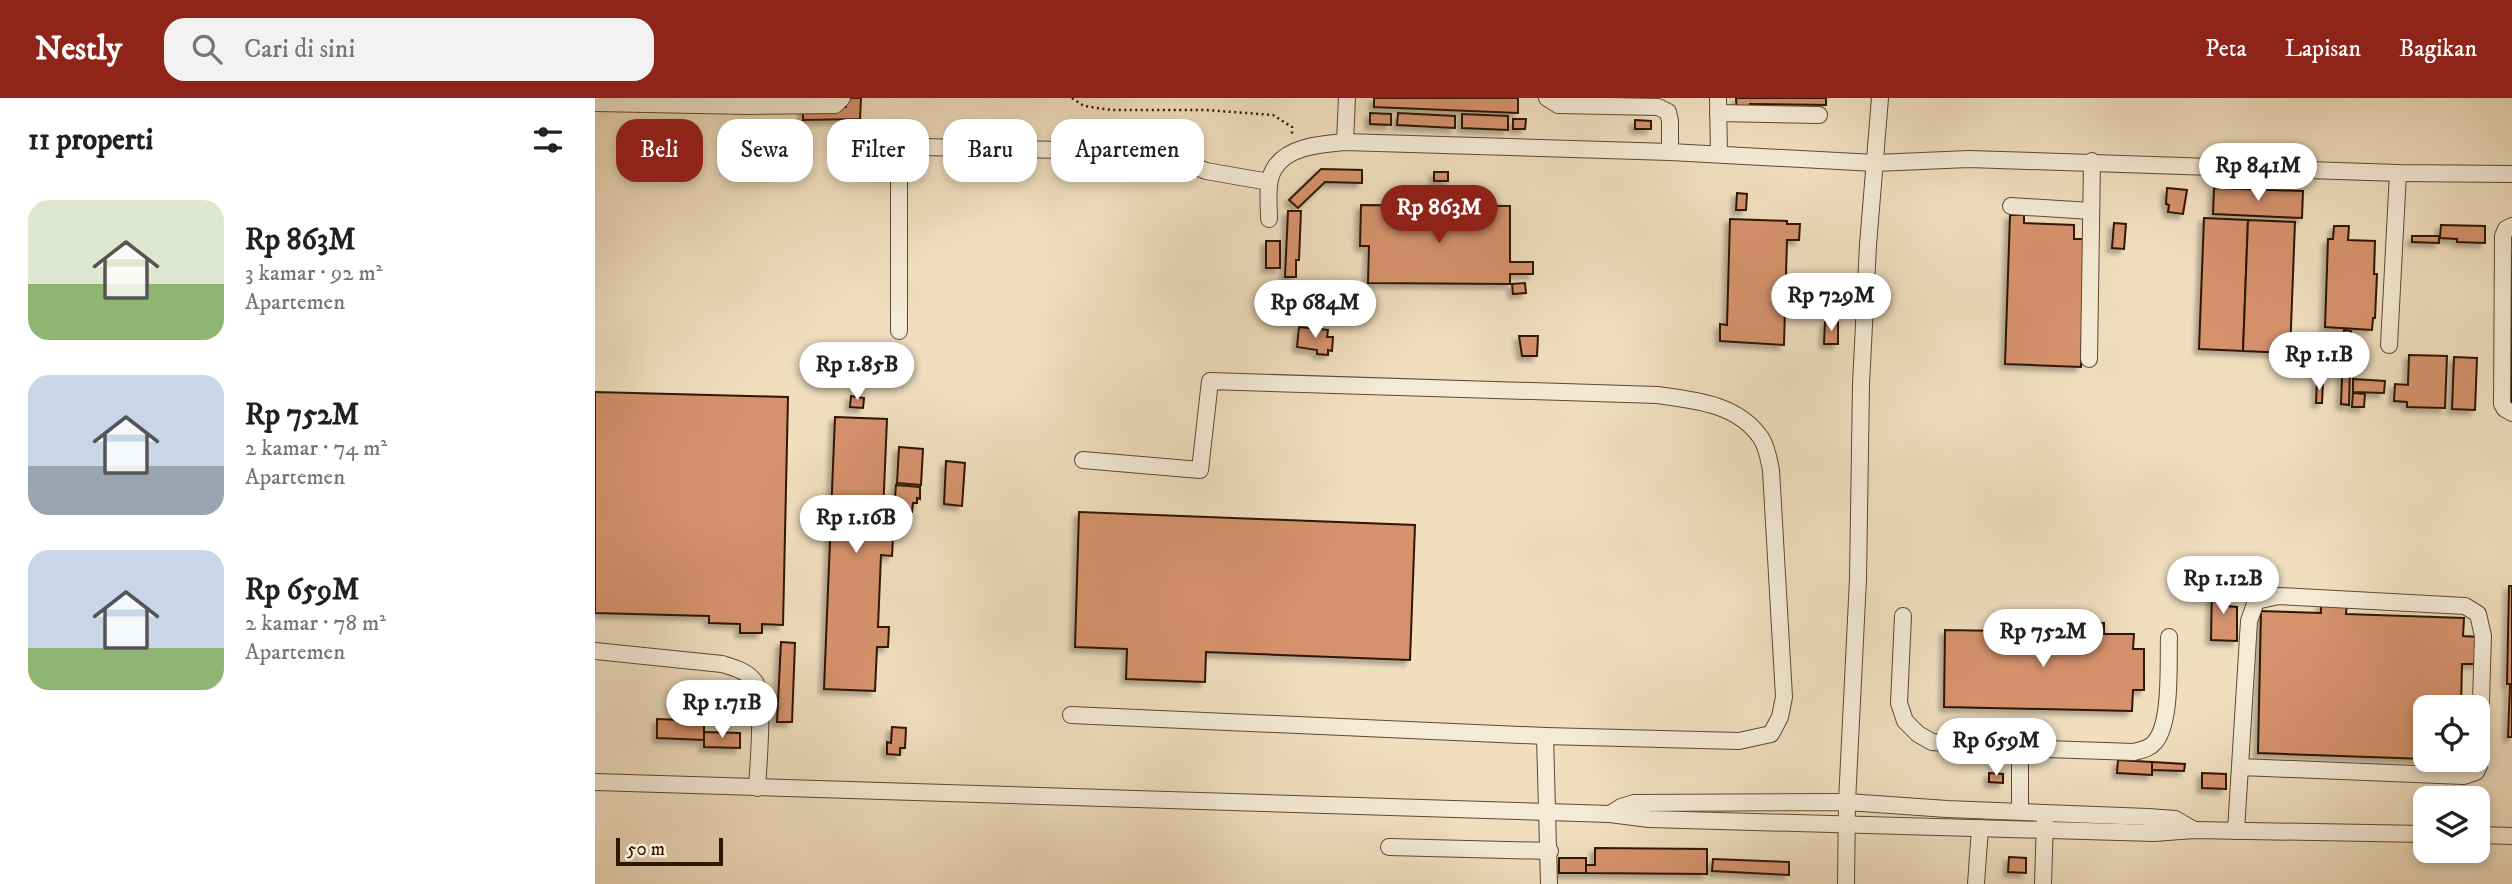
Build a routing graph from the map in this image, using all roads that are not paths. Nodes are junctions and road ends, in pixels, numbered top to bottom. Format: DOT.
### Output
graph roads {
  1 [pos="842,98"];
  2 [pos="1347,98"];
  3 [pos="1547,98"];
  4 [pos="1879,98"];
  5 [pos="748,102"];
  6 [pos="595,103"];
  7 [pos="1718,105"];
  8 [pos="1819,115"];
  9 [pos="1345,142"];
  10 [pos="1670,152"];
  11 [pos="1719,154"];
  12 [pos="2092,161"];
  13 [pos="1875,163"];
  14 [pos="2398,173"];
  15 [pos="2512,174"];
  16 [pos="1269,182"];
  17 [pos="2011,206"];
  18 [pos="2091,211"];
  19 [pos="1269,219"];
  20 [pos="2512,226"];
  21 [pos="899,331"];
  22 [pos="2389,345"];
  23 [pos="2089,359"];
  24 [pos="2512,413"];
  25 [pos="1083,460"];
  26 [pos="1903,616"];
  27 [pos="2169,637"];
  28 [pos="595,651"];
  29 [pos="1071,715"];
  30 [pos="1545,736"];
  31 [pos="2019,748"];
  32 [pos="2241,767"];
  33 [pos="595,782"];
  34 [pos="757,788"];
  35 [pos="1847,802"];
  36 [pos="2020,810"];
  37 [pos="1548,813"];
  38 [pos="2045,813"];
  39 [pos="1610,814"];
  40 [pos="1847,825"];
  41 [pos="1980,828"];
  42 [pos="2045,830"];
  43 [pos="2194,830"];
  44 [pos="2237,831"];
  45 [pos="2413,834"];
  46 [pos="2490,835"];
  47 [pos="2512,836"];
  48 [pos="1389,847"];
  49 [pos="1550,851"];
  50 [pos="1549,884"];
  51 [pos="1846,884"];
  52 [pos="1976,884"];
  53 [pos="2043,884"];
  1 -- 5 [label="street"];
  2 -- 9 [label="street"];
  3 -- 10 [label="street"];
  4 -- 13 [label="street"];
  5 -- 6 [label="street"];
  7 -- 8 [label="street"];
  7 -- 11 [label="street"];
  9 -- 10 [label="street"];
  9 -- 16 [label="street"];
  10 -- 11 [label="street"];
  11 -- 13 [label="street"];
  12 -- 13 [label="street"];
  12 -- 14 [label="street"];
  12 -- 18 [label="street"];
  13 -- 35 [label="street"];
  14 -- 15 [label="street"];
  14 -- 22 [label="street"];
  16 -- 19 [label="street"];
  16 -- 21 [label="street"];
  17 -- 18 [label="street"];
  18 -- 23 [label="street"];
  20 -- 24 [label="street"];
  25 -- 30 [label="street"];
  26 -- 31 [label="street"];
  27 -- 31 [label="street"];
  28 -- 34 [label="street"];
  29 -- 30 [label="street"];
  30 -- 37 [label="street"];
  31 -- 36 [label="street"];
  32 -- 32 [label="street"];
  32 -- 44 [label="street"];
  33 -- 34 [label="street"];
  34 -- 37 [label="street"];
  35 -- 36 [label="street"];
  35 -- 39 [label="street"];
  35 -- 40 [label="street"];
  36 -- 38 [label="street"];
  37 -- 39 [label="street"];
  37 -- 49 [label="street"];
  38 -- 42 [label="street"];
  38 -- 43 [label="street"];
  39 -- 40 [label="street"];
  40 -- 41 [label="street"];
  40 -- 51 [label="street"];
  41 -- 42 [label="street"];
  41 -- 52 [label="street"];
  42 -- 43 [label="street"];
  42 -- 53 [label="street"];
  43 -- 44 [label="street"];
  44 -- 45 [label="street"];
  46 -- 47 [label="street"];
  48 -- 49 [label="street"];
  49 -- 50 [label="street"];
}
